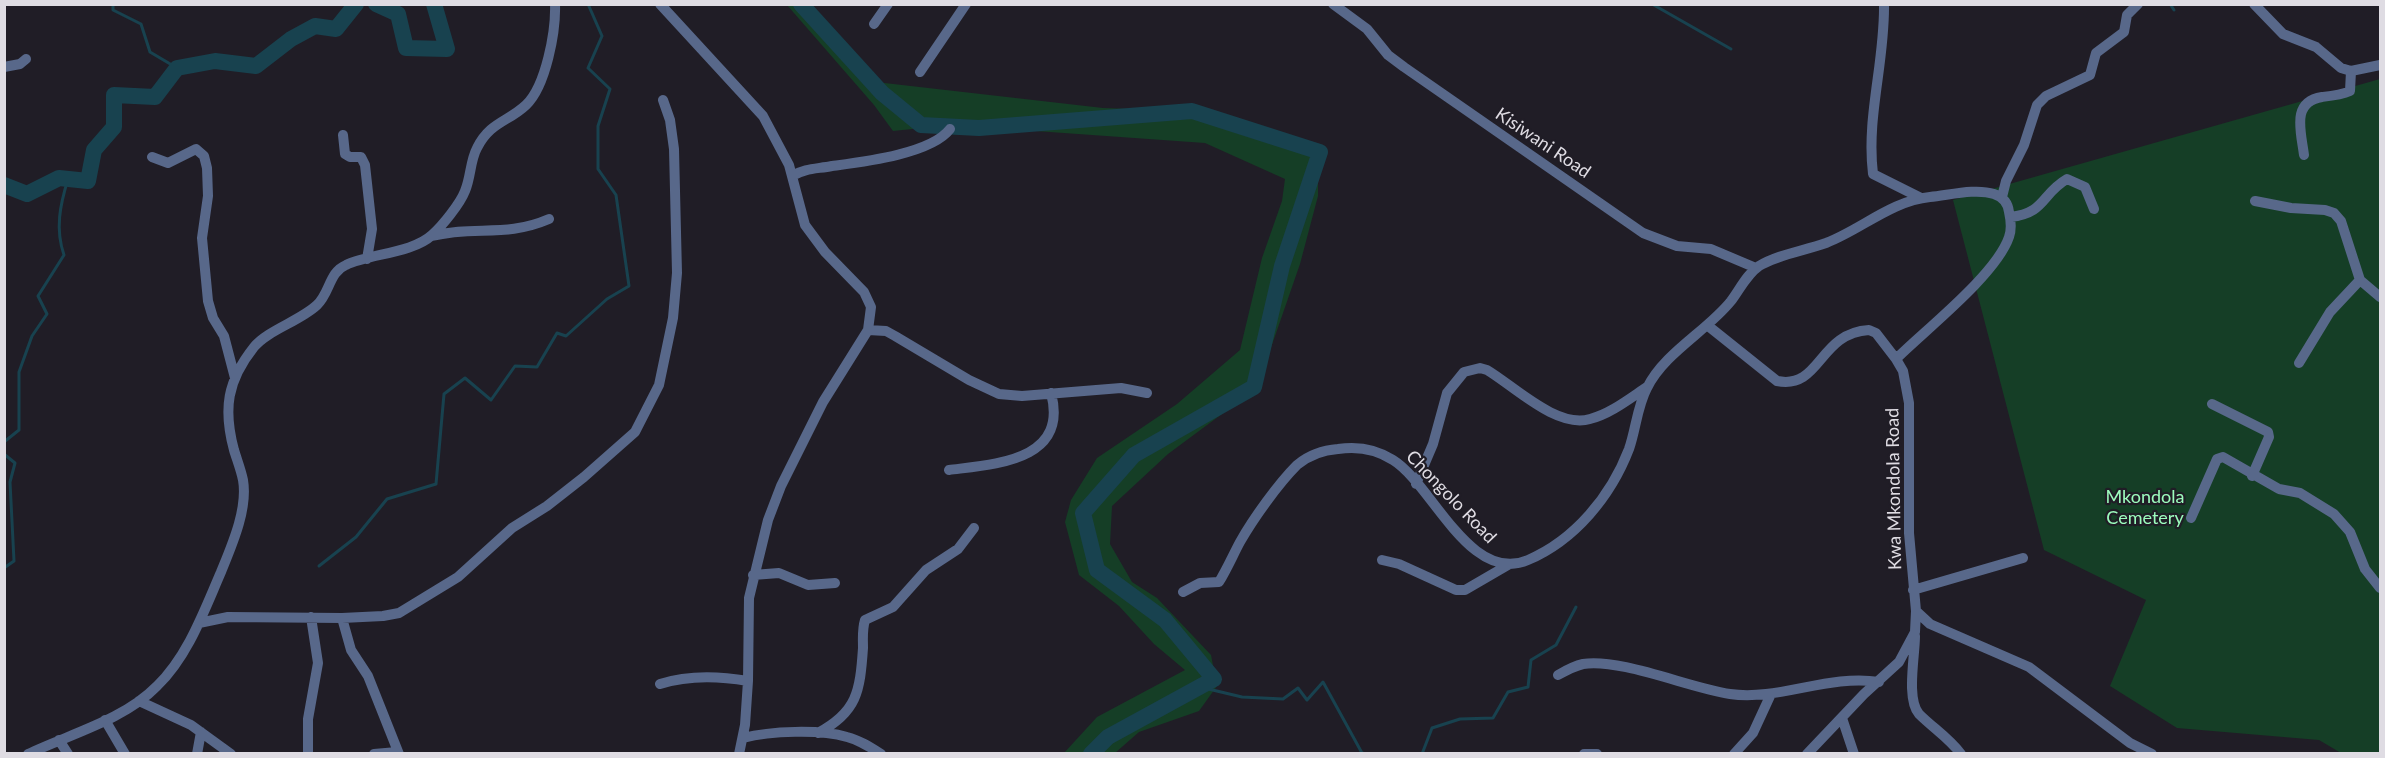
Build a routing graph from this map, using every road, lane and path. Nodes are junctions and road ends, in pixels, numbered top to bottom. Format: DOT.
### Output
graph roads {
  1 [pos="555,4"];
  2 [pos="660,4"];
  3 [pos="888,4"];
  4 [pos="966,4"];
  5 [pos="1333,4"];
  6 [pos="1884,4"];
  7 [pos="2138,4"];
  8 [pos="2254,4"];
  9 [pos="874,24"];
  10 [pos="26,59"];
  11 [pos="2380,65"];
  12 [pos="4,67"];
  13 [pos="2351,70"];
  14 [pos="920,72"];
  15 [pos="663,100"];
  16 [pos="950,129"];
  17 [pos="344,135"];
  18 [pos="2304,154"];
  19 [pos="152,157"];
  20 [pos="792,176"];
  21 [pos="2002,197"];
  22 [pos="1921,198"];
  23 [pos="2255,201"];
  24 [pos="2094,209"];
  25 [pos="2010,217"];
  26 [pos="549,219"];
  27 [pos="432,236"];
  28 [pos="367,259"];
  29 [pos="1756,268"];
  30 [pos="2360,280"];
  31 [pos="2380,297"];
  32 [pos="1707,325"];
  33 [pos="868,330"];
  34 [pos="1896,359"];
  35 [pos="2300,363"];
  36 [pos="235,378"];
  37 [pos="1647,387"];
  38 [pos="1052,393"];
  39 [pos="1147,393"];
  40 [pos="2212,404"];
  41 [pos="948,470"];
  42 [pos="2252,476"];
  43 [pos="1416,484"];
  44 [pos="2192,518"];
  45 [pos="974,528"];
  46 [pos="2023,558"];
  47 [pos="1382,560"];
  48 [pos="1508,565"];
  49 [pos="753,575"];
  50 [pos="835,583"];
  51 [pos="2380,588"];
  52 [pos="1913,590"];
  53 [pos="1183,592"];
  54 [pos="1916,611"];
  55 [pos="311,616"];
  56 [pos="342,618"];
  57 [pos="199,623"];
  58 [pos="1915,632"];
  59 [pos="1557,675"];
  60 [pos="748,681"];
  61 [pos="1879,682"];
  62 [pos="660,684"];
  63 [pos="1771,694"];
  64 [pos="139,701"];
  65 [pos="1842,718"];
  66 [pos="105,720"];
  67 [pos="201,732"];
  68 [pos="818,733"];
  69 [pos="743,738"];
  70 [pos="59,740"];
  71 [pos="27,753"];
  72 [pos="68,753"];
  73 [pos="125,753"];
  74 [pos="197,753"];
  75 [pos="231,753"];
  76 [pos="308,753"];
  77 [pos="374,753"];
  78 [pos="398,753"];
  79 [pos="739,753"];
  80 [pos="881,753"];
  81 [pos="1584,753"];
  82 [pos="1597,753"];
  83 [pos="1734,753"];
  84 [pos="1807,753"];
  85 [pos="1854,753"];
  86 [pos="1961,753"];
  87 [pos="2152,753"];
  1 -- 27 [label="street"];
  2 -- 20 [label="street"];
  3 -- 9 [label="street"];
  4 -- 14 [label="street"];
  5 -- 29 [label="street, Kisiwani Road"];
  6 -- 22 [label="street"];
  7 -- 21 [label="street"];
  8 -- 13 [label="street"];
  10 -- 12 [label="street"];
  11 -- 13 [label="street"];
  13 -- 18 [label="street"];
  15 -- 56 [label="street"];
  16 -- 20 [label="street"];
  17 -- 28 [label="street"];
  19 -- 36 [label="street"];
  20 -- 33 [label="street"];
  21 -- 22 [label="street"];
  21 -- 25 [label="street"];
  22 -- 29 [label="street"];
  23 -- 30 [label="street"];
  24 -- 25 [label="street"];
  25 -- 34 [label="street"];
  26 -- 27 [label="street"];
  27 -- 28 [label="street"];
  28 -- 36 [label="street"];
  29 -- 32 [label="street"];
  30 -- 31 [label="street"];
  30 -- 35 [label="street"];
  32 -- 34 [label="street, Kwa Mkondola Road"];
  32 -- 37 [label="street"];
  33 -- 38 [label="street"];
  33 -- 49 [label="street"];
  34 -- 52 [label="street, Kwa Mkondola Road"];
  36 -- 57 [label="street"];
  37 -- 43 [label="street"];
  37 -- 48 [label="street"];
  38 -- 39 [label="street"];
  38 -- 41 [label="street"];
  40 -- 42 [label="street"];
  42 -- 44 [label="street"];
  42 -- 51 [label="street"];
  43 -- 48 [label="street, Chongolo Road"];
  43 -- 53 [label="street, Chongolo Road"];
  45 -- 68 [label="street"];
  46 -- 52 [label="street"];
  47 -- 48 [label="street"];
  49 -- 50 [label="street"];
  49 -- 60 [label="street"];
  52 -- 54 [label="street, Kwa Mkondola Road"];
  54 -- 58 [label="street, Kwa Mkondola Road"];
  54 -- 87 [label="street"];
  55 -- 56 [label="street"];
  55 -- 57 [label="street"];
  55 -- 76 [label="street"];
  56 -- 78 [label="street"];
  57 -- 64 [label="street"];
  58 -- 61 [label="street"];
  58 -- 86 [label="street, Kwa Mkondola Road"];
  59 -- 63 [label="street"];
  60 -- 62 [label="street"];
  60 -- 69 [label="street"];
  61 -- 63 [label="street"];
  61 -- 65 [label="street"];
  63 -- 83 [label="street"];
  64 -- 66 [label="street"];
  64 -- 67 [label="street"];
  65 -- 84 [label="street"];
  65 -- 85 [label="street"];
  66 -- 70 [label="street"];
  66 -- 73 [label="street"];
  67 -- 74 [label="street"];
  67 -- 75 [label="street"];
  68 -- 69 [label="street"];
  68 -- 80 [label="street"];
  69 -- 79 [label="street"];
  70 -- 71 [label="street"];
  70 -- 72 [label="street"];
  77 -- 78 [label="street"];
  81 -- 82 [label="street"];
}
